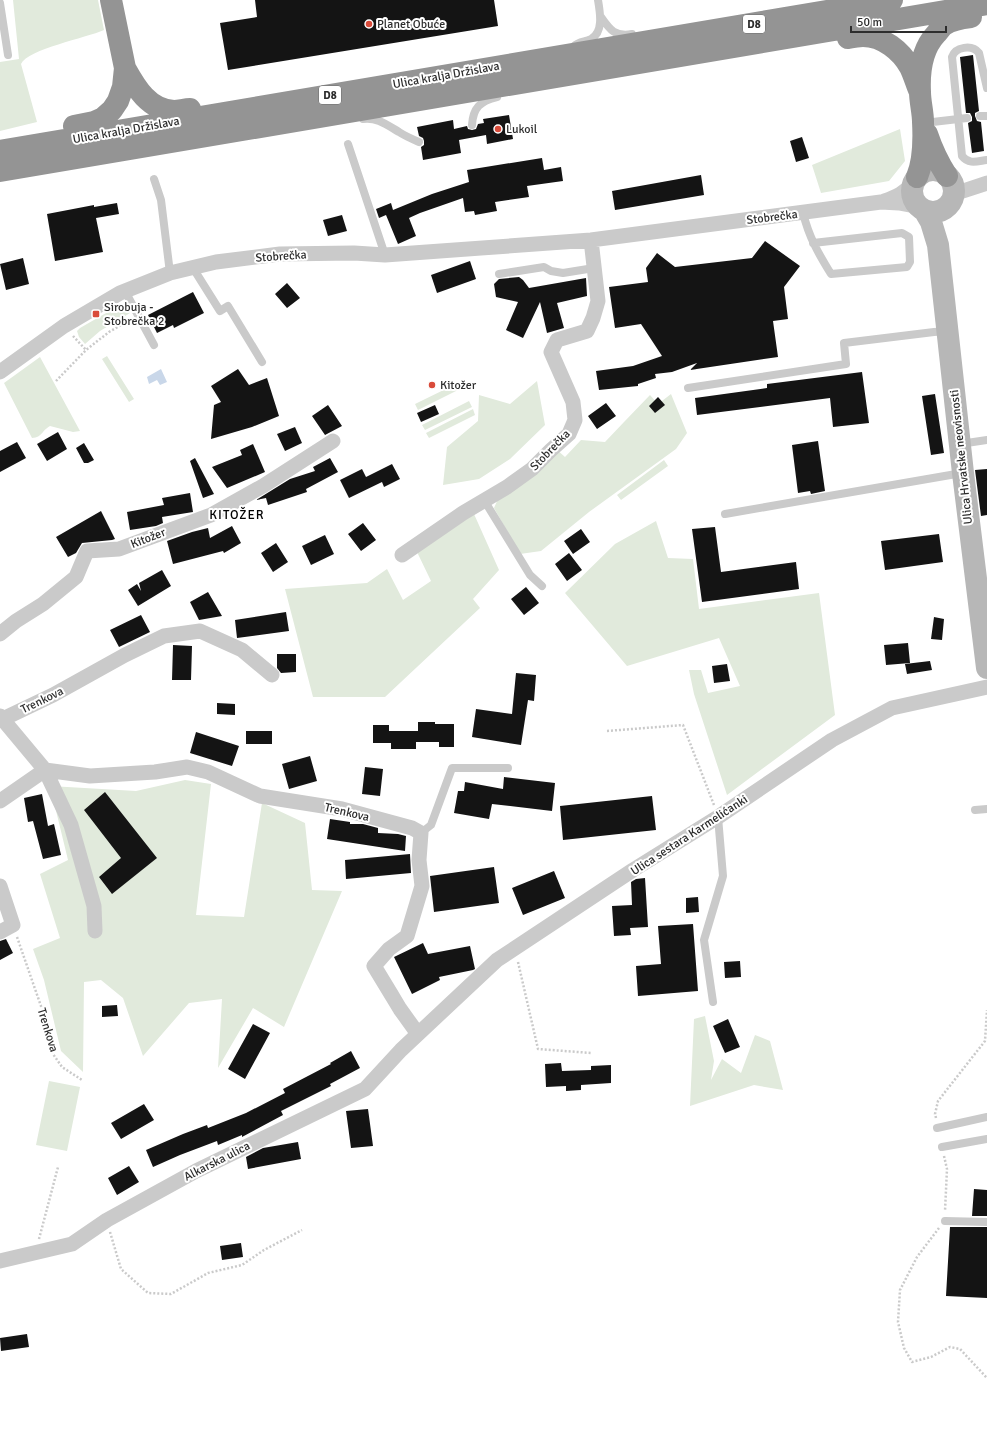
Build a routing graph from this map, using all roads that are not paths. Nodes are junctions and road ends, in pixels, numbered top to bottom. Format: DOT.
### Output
graph roads {
  1 [pos="111,0"];
  2 [pos="598,0"];
  3 [pos="892,0"];
  4 [pos="0,3"];
  5 [pos="987,4"];
  6 [pos="987,12"];
  7 [pos="601,17"];
  8 [pos="2,24"];
  9 [pos="642,32"];
  10 [pos="790,37"];
  11 [pos="8,55"];
  12 [pos="564,55"];
  13 [pos="125,68"];
  14 [pos="987,88"];
  15 [pos="516,90"];
  16 [pos="920,92"];
  17 [pos="218,114"];
  18 [pos="967,118"];
  19 [pos="958,119"];
  20 [pos="354,120"];
  21 [pos="924,123"];
  22 [pos="472,125"];
  23 [pos="419,142"];
  24 [pos="348,144"];
  25 [pos="6,150"];
  26 [pos="987,160"];
  27 [pos="0,171"];
  28 [pos="154,179"];
  29 [pos="915,180"];
  30 [pos="987,182"];
  31 [pos="949,189"];
  32 [pos="881,202"];
  33 [pos="922,209"];
  34 [pos="803,212"];
  35 [pos="591,240"];
  36 [pos="813,243"];
  37 [pos="938,245"];
  38 [pos="385,255"];
  39 [pos="193,268"];
  40 [pos="594,268"];
  41 [pos="170,273"];
  42 [pos="500,274"];
  43 [pos="125,292"];
  44 [pos="948,331"];
  45 [pos="154,345"];
  46 [pos="262,362"];
  47 [pos="0,372"];
  48 [pos="688,388"];
  49 [pos="987,440"];
  50 [pos="333,441"];
  51 [pos="960,444"];
  52 [pos="963,473"];
  53 [pos="484,500"];
  54 [pos="725,514"];
  55 [pos="402,555"];
  56 [pos="542,586"];
  57 [pos="0,634"];
  58 [pos="987,665"];
  59 [pos="987,668"];
  60 [pos="272,675"];
  61 [pos="987,687"];
  62 [pos="1,717"];
  63 [pos="508,768"];
  64 [pos="45,770"];
  65 [pos="0,801"];
  66 [pos="987,809"];
  67 [pos="974,810"];
  68 [pos="718,817"];
  69 [pos="421,833"];
  70 [pos="0,886"];
  71 [pos="7,928"];
  72 [pos="95,931"];
  73 [pos="713,1002"];
  74 [pos="418,1034"];
  75 [pos="987,1117"];
  76 [pos="938,1128"];
  77 [pos="987,1139"];
  78 [pos="942,1147"];
  79 [pos="945,1221"];
  80 [pos="987,1222"];
  81 [pos="0,1261"];
  1 -- 13 [label="highway"];
  2 -- 7 [label="lane"];
  3 -- 12 [label="highway, Ulica kralja Držislava / D8"];
  4 -- 8 [label="lane"];
  5 -- 10 [label="highway, D8"];
  6 -- 16 [label="highway"];
  7 -- 9 [label="lane"];
  7 -- 12 [label="lane"];
  8 -- 11 [label="lane"];
  10 -- 15 [label="highway, Ulica kralja Držislava / D8"];
  10 -- 16 [label="highway"];
  12 -- 17 [label="highway, Ulica kralja Držislava / D8"];
  13 -- 17 [label="highway"];
  13 -- 25 [label="highway"];
  14 -- 19 [label="lane"];
  15 -- 22 [label="lane"];
  15 -- 27 [label="highway, Ulica kralja Držislava / D8"];
  16 -- 21 [label="highway"];
  17 -- 25 [label="highway, Ulica kralja Držislava / D8"];
  18 -- 19 [label="lane"];
  19 -- 21 [label="lane"];
  19 -- 26 [label="lane"];
  20 -- 23 [label="lane"];
  21 -- 29 [label="highway"];
  21 -- 31 [label="highway"];
  24 -- 38 [label="lane"];
  28 -- 41 [label="lane"];
  29 -- 31 [label="street"];
  29 -- 32 [label="street, Stobrečka"];
  29 -- 33 [label="street"];
  30 -- 31 [label="street"];
  31 -- 33 [label="street"];
  31 -- 37 [label="street, Ulica Hrvatske neovisnosti"];
  32 -- 33 [label="street, Stobrečka"];
  32 -- 34 [label="street, Stobrečka"];
  33 -- 37 [label="street, Ulica Hrvatske neovisnosti"];
  34 -- 35 [label="street, Stobrečka"];
  34 -- 36 [label="lane"];
  35 -- 38 [label="street, Stobrečka"];
  35 -- 40 [label="street, Stobrečka"];
  36 -- 36 [label="lane"];
  37 -- 44 [label="street, Ulica Hrvatske neovisnosti"];
  38 -- 39 [label="street, Stobrečka"];
  39 -- 41 [label="street, Stobrečka"];
  39 -- 46 [label="lane"];
  40 -- 42 [label="lane"];
  40 -- 53 [label="street, Stobrečka"];
  41 -- 43 [label="street, Stobrečka"];
  43 -- 45 [label="lane"];
  43 -- 47 [label="street, Stobrečka"];
  44 -- 48 [label="lane"];
  44 -- 51 [label="street, Ulica Hrvatske neovisnosti"];
  49 -- 51 [label="lane"];
  50 -- 57 [label="street, Kitožer"];
  51 -- 52 [label="street, Ulica Hrvatske neovisnosti"];
  52 -- 54 [label="lane"];
  52 -- 58 [label="street, Ulica Hrvatske neovisnosti"];
  53 -- 55 [label="street, Stobrečka"];
  53 -- 56 [label="lane"];
  58 -- 59 [label="street, Ulica Hrvatske neovisnosti"];
  60 -- 62 [label="street, Trenkova"];
  61 -- 68 [label="street, Ulica sestara Karmelićanki"];
  62 -- 64 [label="street, Trenkova"];
  63 -- 69 [label="lane"];
  64 -- 65 [label="street"];
  64 -- 69 [label="street, Trenkova"];
  64 -- 72 [label="street"];
  66 -- 67 [label="lane"];
  68 -- 73 [label="lane"];
  68 -- 74 [label="street, Ulica sestara Karmelićanki"];
  69 -- 74 [label="street"];
  70 -- 71 [label="street"];
  74 -- 81 [label="street, Alkarska ulica"];
  75 -- 76 [label="lane"];
  77 -- 78 [label="lane"];
  79 -- 80 [label="lane"];
}
